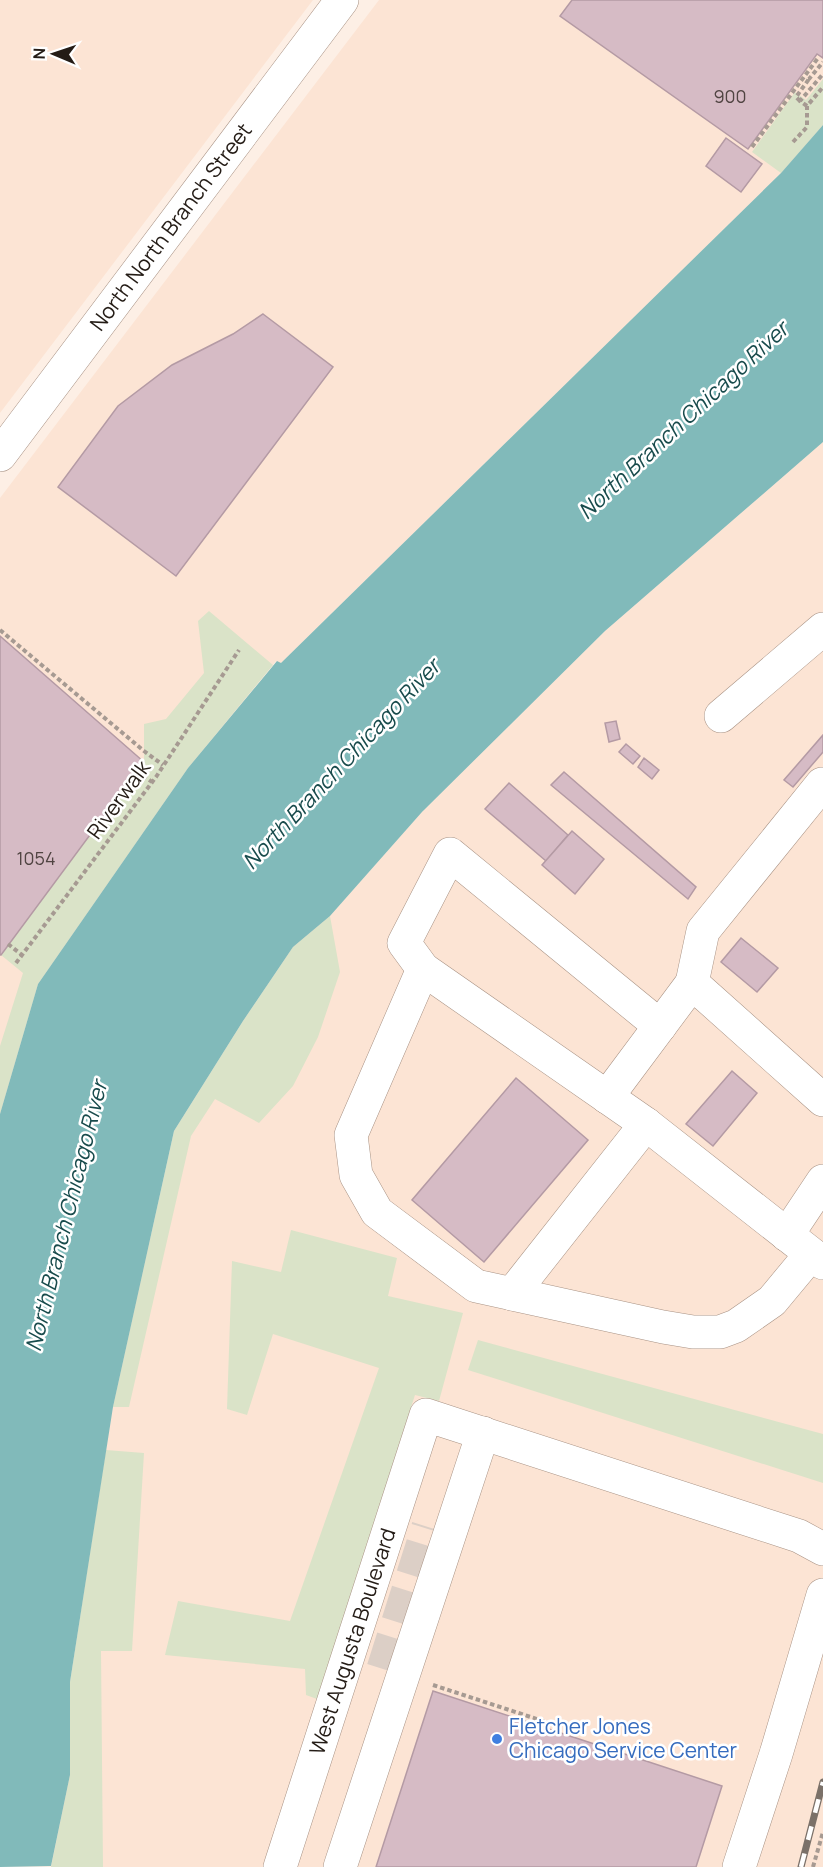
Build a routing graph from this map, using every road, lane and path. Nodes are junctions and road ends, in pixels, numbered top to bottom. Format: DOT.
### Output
graph roads {
  1 [pos="342,0"];
  2 [pos="818,58"];
  3 [pos="823,62"];
  4 [pos="823,74"];
  5 [pos="807,78"];
  6 [pos="823,87"];
  7 [pos="800,101"];
  8 [pos="807,106"];
  9 [pos="793,142"];
  10 [pos="752,147"];
  11 [pos="0,455"];
  12 [pos="823,629"];
  13 [pos="0,630"];
  14 [pos="239,650"];
  15 [pos="720,716"];
  16 [pos="163,765"];
  17 [pos="137,771"];
  18 [pos="152,782"];
  19 [pos="823,789"];
  20 [pos="8,944"];
  21 [pos="22,954"];
  22 [pos="16,963"];
  23 [pos="423,969"];
  24 [pos="692,983"];
  25 [pos="660,1026"];
  26 [pos="607,1097"];
  27 [pos="823,1100"];
  28 [pos="646,1124"];
  29 [pos="823,1181"];
  30 [pos="807,1251"];
  31 [pos="512,1294"];
  32 [pos="472,1430"];
  33 [pos="428,1527"];
  34 [pos="823,1549"];
  35 [pos="823,1595"];
  36 [pos="383,1669"];
  37 [pos="430,1684"];
  38 [pos="546,1722"];
  39 [pos="371,1772"];
  40 [pos="823,1832"];
  41 [pos="280,1867"];
  42 [pos="340,1867"];
  43 [pos="739,1867"];
  44 [pos="813,1867"];
  1 -- 11 [label="street, North North Branch Street"];
  2 -- 5 [label="path"];
  3 -- 5 [label="path"];
  4 -- 7 [label="path"];
  5 -- 7 [label="path"];
  5 -- 10 [label="path"];
  6 -- 8 [label="path"];
  7 -- 8 [label="path"];
  8 -- 9 [label="path"];
  12 -- 15 [label="street"];
  13 -- 16 [label="path"];
  14 -- 16 [label="path, Riverwalk"];
  16 -- 18 [label="path, Riverwalk"];
  17 -- 18 [label="path"];
  18 -- 21 [label="path, Riverwalk"];
  19 -- 24 [label="street"];
  20 -- 21 [label="path"];
  21 -- 22 [label="path, Riverwalk"];
  23 -- 25 [label="street"];
  23 -- 26 [label="street"];
  23 -- 31 [label="street"];
  24 -- 25 [label="street"];
  24 -- 27 [label="street"];
  25 -- 26 [label="street"];
  26 -- 28 [label="street"];
  28 -- 30 [label="street"];
  28 -- 31 [label="street"];
  29 -- 30 [label="street"];
  30 -- 31 [label="street"];
  32 -- 33 [label="street"];
  32 -- 34 [label="street"];
  32 -- 39 [label="street"];
  32 -- 41 [label="street, West Augusta Boulevard"];
  35 -- 43 [label="street"];
  36 -- 39 [label="street"];
  37 -- 38 [label="path"];
  39 -- 42 [label="street"];
  40 -- 44 [label="path"];
}
